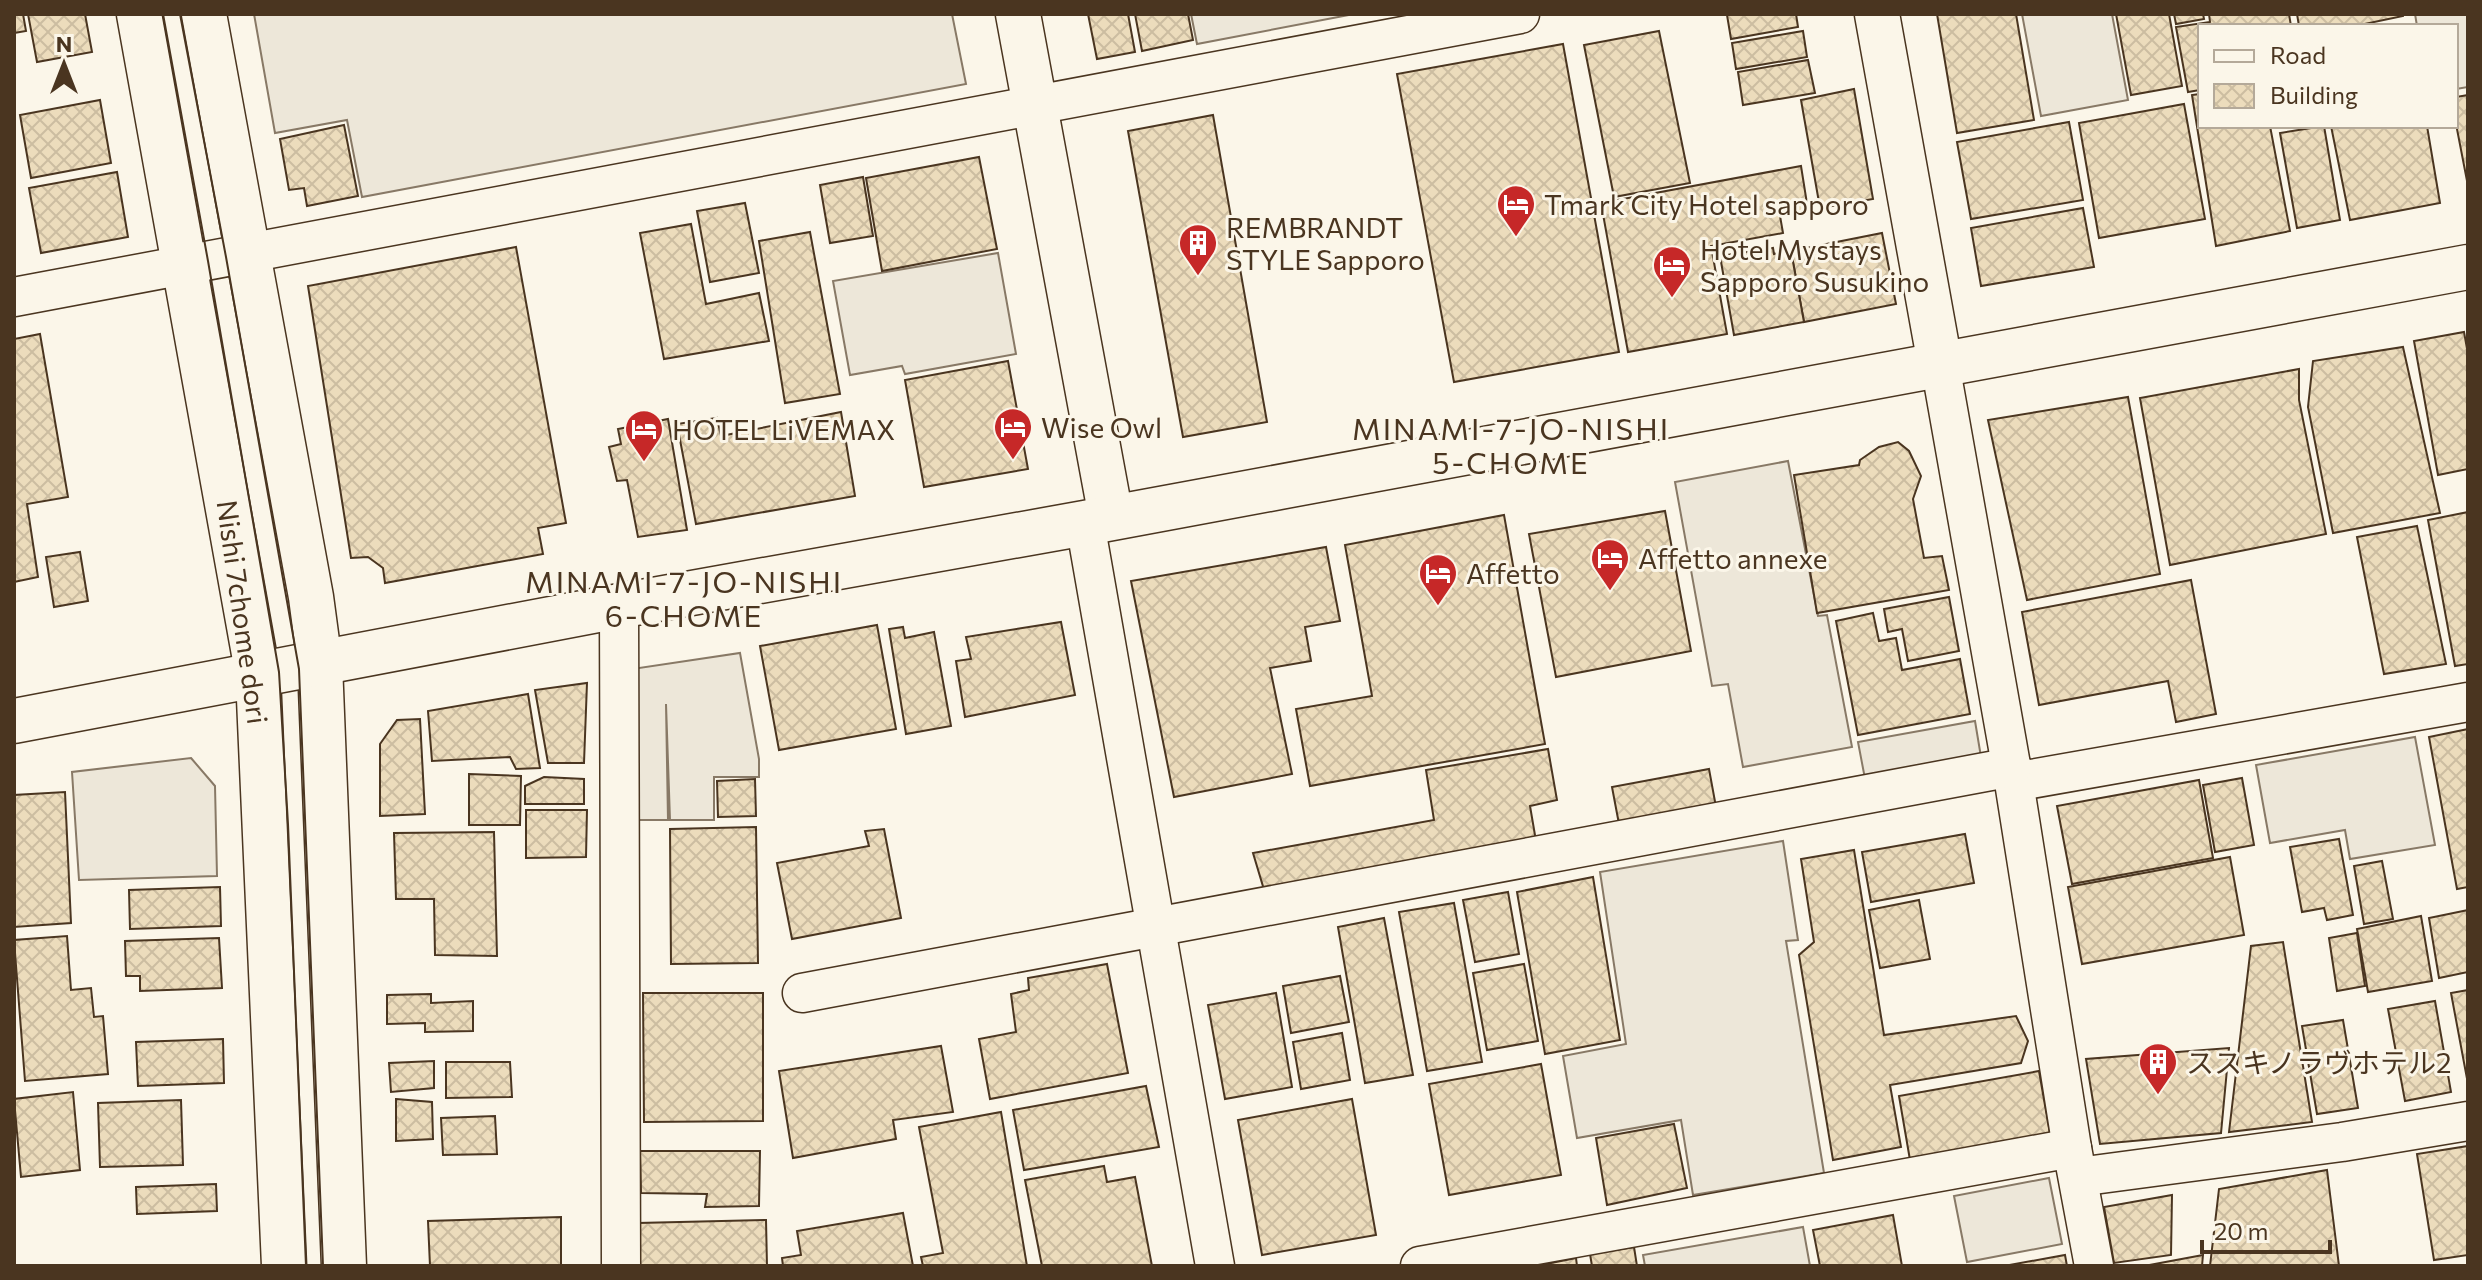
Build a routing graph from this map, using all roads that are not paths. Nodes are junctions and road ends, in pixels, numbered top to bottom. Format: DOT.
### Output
graph roads {
  1 [pos="139,14"];
  2 [pos="204,14"];
  3 [pos="1018,14"];
  4 [pos="1520,14"];
  5 [pos="1877,14"];
  6 [pos="1035,105"];
  7 [pos="247,253"];
  8 [pos="186,265"];
  9 [pos="2468,267"];
  10 [pos="14,297"];
  11 [pos="1940,364"];
  12 [pos="1098,520"];
  13 [pos="619,606"];
  14 [pos="320,664"];
  15 [pos="258,676"];
  16 [pos="2468,702"];
  17 [pos="14,721"];
  18 [pos="2013,774"];
  19 [pos="1156,928"];
  20 [pos="802,993"];
  21 [pos="2468,1121"];
  22 [pos="2075,1162"];
  23 [pos="284,1266"];
  24 [pos="344,1266"];
  25 [pos="621,1266"];
  26 [pos="1215,1266"];
  27 [pos="1420,1266"];
  28 [pos="2094,1266"];
  1 -- 8 [label="street, Nishi 7chome dori"];
  2 -- 7 [label="street"];
  3 -- 6 [label="street"];
  4 -- 6 [label="street"];
  5 -- 11 [label="street"];
  6 -- 7 [label="street"];
  6 -- 12 [label="street"];
  7 -- 8 [label="street"];
  7 -- 14 [label="street"];
  8 -- 10 [label="street"];
  8 -- 15 [label="street, Nishi 7chome dori"];
  9 -- 11 [label="street"];
  11 -- 12 [label="street"];
  11 -- 18 [label="street"];
  12 -- 13 [label="street"];
  12 -- 19 [label="street"];
  13 -- 14 [label="street"];
  13 -- 25 [label="street"];
  14 -- 15 [label="street"];
  14 -- 24 [label="street"];
  15 -- 17 [label="street"];
  15 -- 23 [label="street, Nishi 7chome dori"];
  16 -- 18 [label="street"];
  18 -- 19 [label="street"];
  18 -- 22 [label="street"];
  19 -- 20 [label="street"];
  19 -- 26 [label="street"];
  21 -- 22 [label="street"];
  22 -- 27 [label="street"];
  22 -- 28 [label="street"];
}
